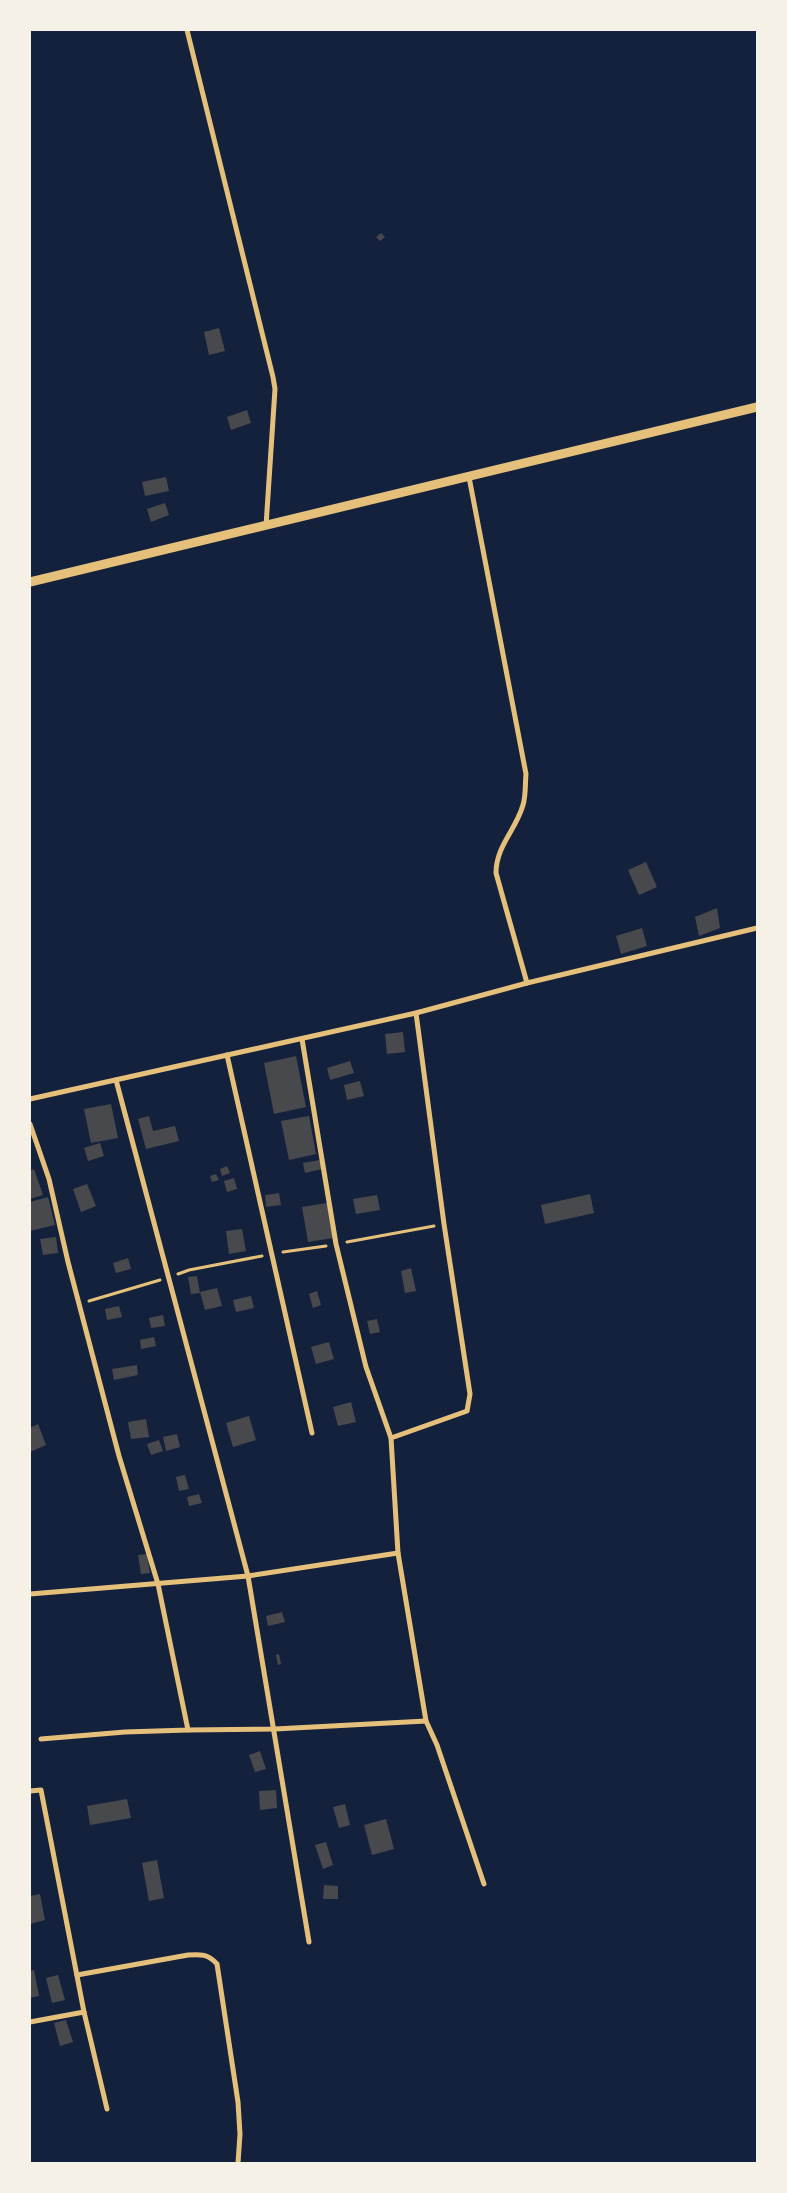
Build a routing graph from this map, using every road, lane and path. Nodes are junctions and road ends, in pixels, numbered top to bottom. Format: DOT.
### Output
graph roads {
  1 [pos="187,30"];
  2 [pos="757,407"];
  3 [pos="469,477"];
  4 [pos="266,526"];
  5 [pos="30,582"];
  6 [pos="757,928"];
  7 [pos="527,983"];
  8 [pos="416,1013"];
  9 [pos="302,1039"];
  10 [pos="227,1055"];
  11 [pos="116,1080"];
  12 [pos="30,1099"];
  13 [pos="30,1124"];
  14 [pos="312,1433"];
  15 [pos="391,1438"];
  16 [pos="398,1553"];
  17 [pos="248,1576"];
  18 [pos="158,1584"];
  19 [pos="30,1594"];
  20 [pos="426,1721"];
  21 [pos="188,1730"];
  22 [pos="275,1730"];
  23 [pos="41,1739"];
  24 [pos="30,1791"];
  25 [pos="484,1884"];
  26 [pos="309,1942"];
  27 [pos="77,1975"];
  28 [pos="84,2012"];
  29 [pos="30,2022"];
  30 [pos="107,2108"];
  31 [pos="238,2163"];
  1 -- 4 [label="street"];
  2 -- 3 [label="street"];
  3 -- 4 [label="street"];
  3 -- 7 [label="street"];
  4 -- 5 [label="street"];
  6 -- 7 [label="street"];
  7 -- 8 [label="street"];
  8 -- 9 [label="street"];
  8 -- 15 [label="street"];
  9 -- 10 [label="street"];
  9 -- 15 [label="street"];
  10 -- 11 [label="street"];
  10 -- 14 [label="street"];
  11 -- 12 [label="street"];
  11 -- 17 [label="street"];
  13 -- 18 [label="street"];
  15 -- 16 [label="street"];
  16 -- 17 [label="street"];
  16 -- 20 [label="street"];
  17 -- 18 [label="street"];
  17 -- 22 [label="street"];
  18 -- 19 [label="street"];
  18 -- 21 [label="street"];
  20 -- 22 [label="street"];
  20 -- 25 [label="street"];
  21 -- 22 [label="street"];
  21 -- 23 [label="street"];
  22 -- 26 [label="street"];
  24 -- 27 [label="street"];
  27 -- 28 [label="street"];
  27 -- 31 [label="street"];
  28 -- 29 [label="street"];
  28 -- 30 [label="street"];
}
